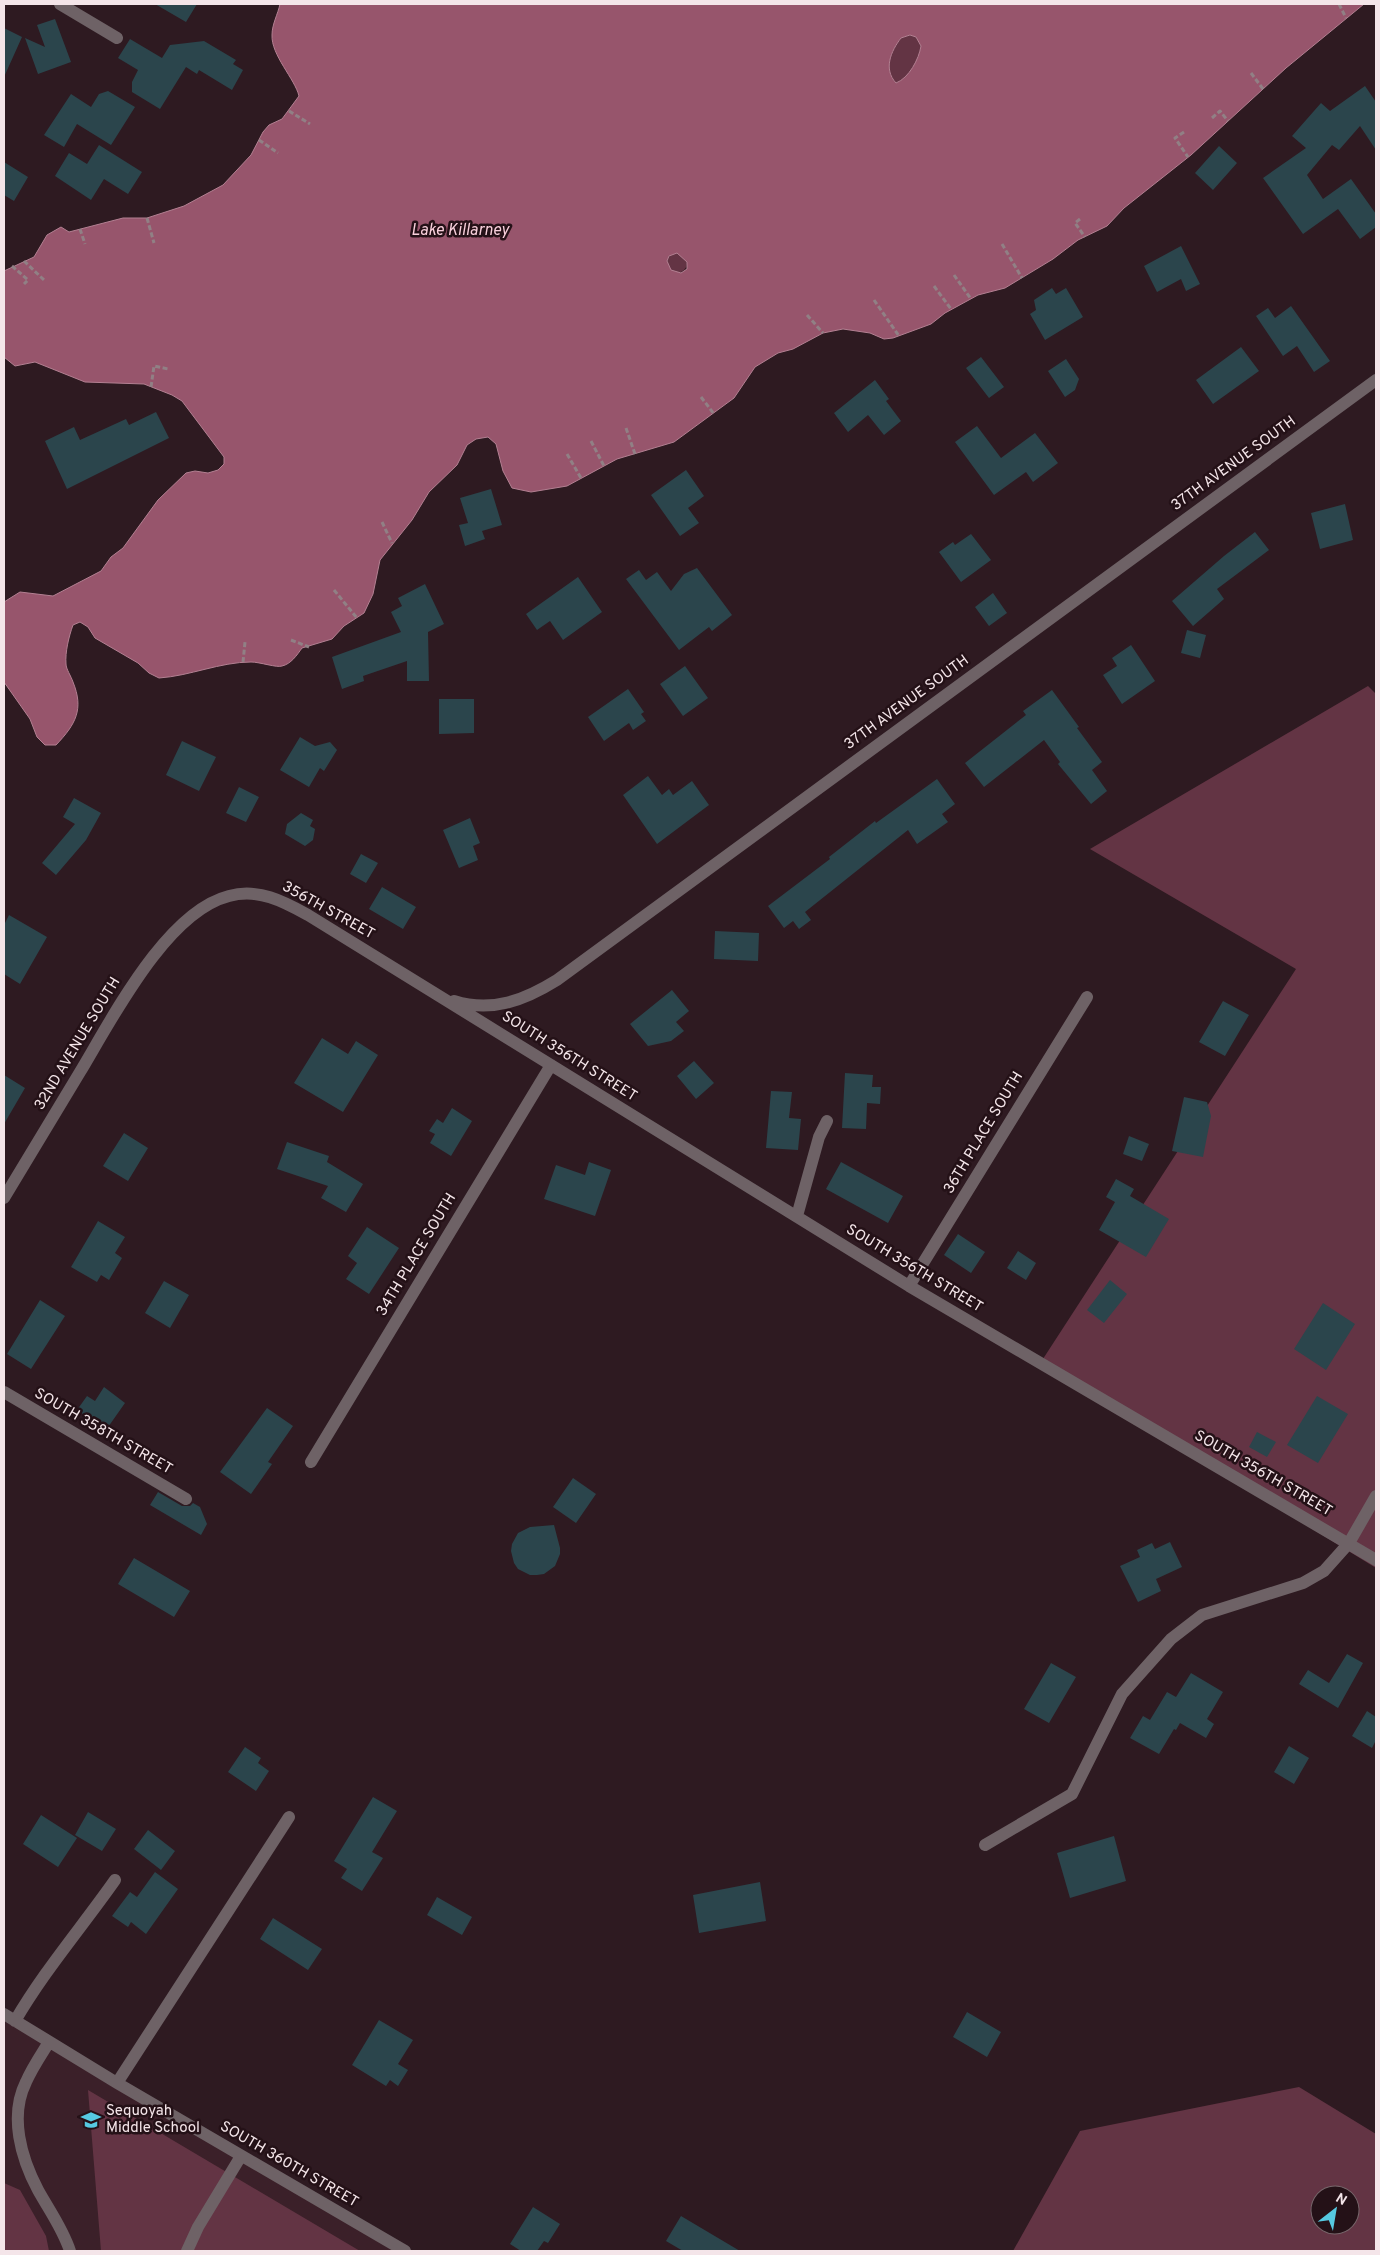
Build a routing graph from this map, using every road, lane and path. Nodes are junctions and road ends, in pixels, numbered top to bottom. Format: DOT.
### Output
graph roads {
  1 [pos="60,4"];
  2 [pos="1339,4"];
  3 [pos="1346,18"];
  4 [pos="117,38"];
  5 [pos="1251,73"];
  6 [pos="1263,89"];
  7 [pos="289,112"];
  8 [pos="1212,118"];
  9 [pos="1228,121"];
  10 [pos="310,124"];
  11 [pos="1184,132"];
  12 [pos="259,140"];
  13 [pos="278,153"];
  14 [pos="1188,157"];
  15 [pos="147,218"];
  16 [pos="1080,219"];
  17 [pos="80,229"];
  18 [pos="1085,236"];
  19 [pos="154,243"];
  20 [pos="85,244"];
  21 [pos="1002,244"];
  22 [pos="24,261"];
  23 [pos="12,266"];
  24 [pos="954,275"];
  25 [pos="1022,278"];
  26 [pos="44,280"];
  27 [pos="24,284"];
  28 [pos="934,286"];
  29 [pos="971,299"];
  30 [pos="874,300"];
  31 [pos="951,309"];
  32 [pos="807,315"];
  33 [pos="823,333"];
  34 [pos="899,336"];
  35 [pos="168,369"];
  36 [pos="1376,380"];
  37 [pos="151,387"];
  38 [pos="701,397"];
  39 [pos="714,414"];
  40 [pos="626,428"];
  41 [pos="591,441"];
  42 [pos="567,454"];
  43 [pos="636,454"];
  44 [pos="604,466"];
  45 [pos="581,478"];
  46 [pos="382,522"];
  47 [pos="392,544"];
  48 [pos="334,590"];
  49 [pos="357,618"];
  50 [pos="291,640"];
  51 [pos="245,642"];
  52 [pos="308,647"];
  53 [pos="243,662"];
  54 [pos="193,916"];
  55 [pos="1087,996"];
  56 [pos="440,997"];
  57 [pos="551,1065"];
  58 [pos="827,1121"];
  59 [pos="4,1198"];
  60 [pos="797,1216"];
  61 [pos="909,1286"];
  62 [pos="4,1392"];
  63 [pos="311,1462"];
  64 [pos="1376,1496"];
  65 [pos="186,1499"];
  66 [pos="1349,1543"];
  67 [pos="1376,1560"];
  68 [pos="289,1817"];
  69 [pos="985,1845"];
  70 [pos="115,1880"];
  71 [pos="9,2017"];
  72 [pos="49,2042"];
  73 [pos="117,2083"];
  74 [pos="241,2156"];
  75 [pos="70,2251"];
  76 [pos="187,2251"];
  77 [pos="405,2251"];
  1 -- 4 [label="street"];
  2 -- 3 [label="path"];
  5 -- 6 [label="path"];
  7 -- 10 [label="path"];
  8 -- 9 [label="path"];
  11 -- 14 [label="path"];
  12 -- 13 [label="path"];
  15 -- 19 [label="path"];
  16 -- 18 [label="path"];
  17 -- 20 [label="path"];
  21 -- 25 [label="path"];
  22 -- 26 [label="path"];
  23 -- 27 [label="path"];
  24 -- 29 [label="path"];
  28 -- 31 [label="path"];
  30 -- 34 [label="path"];
  32 -- 33 [label="path"];
  35 -- 37 [label="path"];
  36 -- 56 [label="street, 37TH AVENUE SOUTH"];
  38 -- 39 [label="path"];
  40 -- 43 [label="path"];
  41 -- 44 [label="path"];
  42 -- 45 [label="path"];
  46 -- 47 [label="path"];
  48 -- 49 [label="path"];
  50 -- 52 [label="path"];
  51 -- 53 [label="path"];
  54 -- 56 [label="street, 356TH STREET"];
  54 -- 59 [label="street, 32ND AVENUE SOUTH"];
  55 -- 61 [label="street, 36TH PLACE SOUTH"];
  56 -- 57 [label="street, SOUTH 356TH STREET"];
  57 -- 60 [label="street, SOUTH 356TH STREET"];
  57 -- 63 [label="street, 34TH PLACE SOUTH"];
  58 -- 60 [label="street"];
  60 -- 61 [label="street, SOUTH 356TH STREET"];
  61 -- 66 [label="street, SOUTH 356TH STREET"];
  62 -- 65 [label="street, SOUTH 358TH STREET"];
  64 -- 66 [label="street"];
  66 -- 67 [label="street, SOUTH 356TH STREET"];
  66 -- 69 [label="street"];
  68 -- 73 [label="street"];
  70 -- 71 [label="street"];
  71 -- 72 [label="street, SOUTH 360TH STREET"];
  72 -- 73 [label="street, SOUTH 360TH STREET"];
  72 -- 75 [label="street"];
  73 -- 74 [label="street, SOUTH 360TH STREET"];
  74 -- 76 [label="street"];
  74 -- 77 [label="street, SOUTH 360TH STREET"];
}
